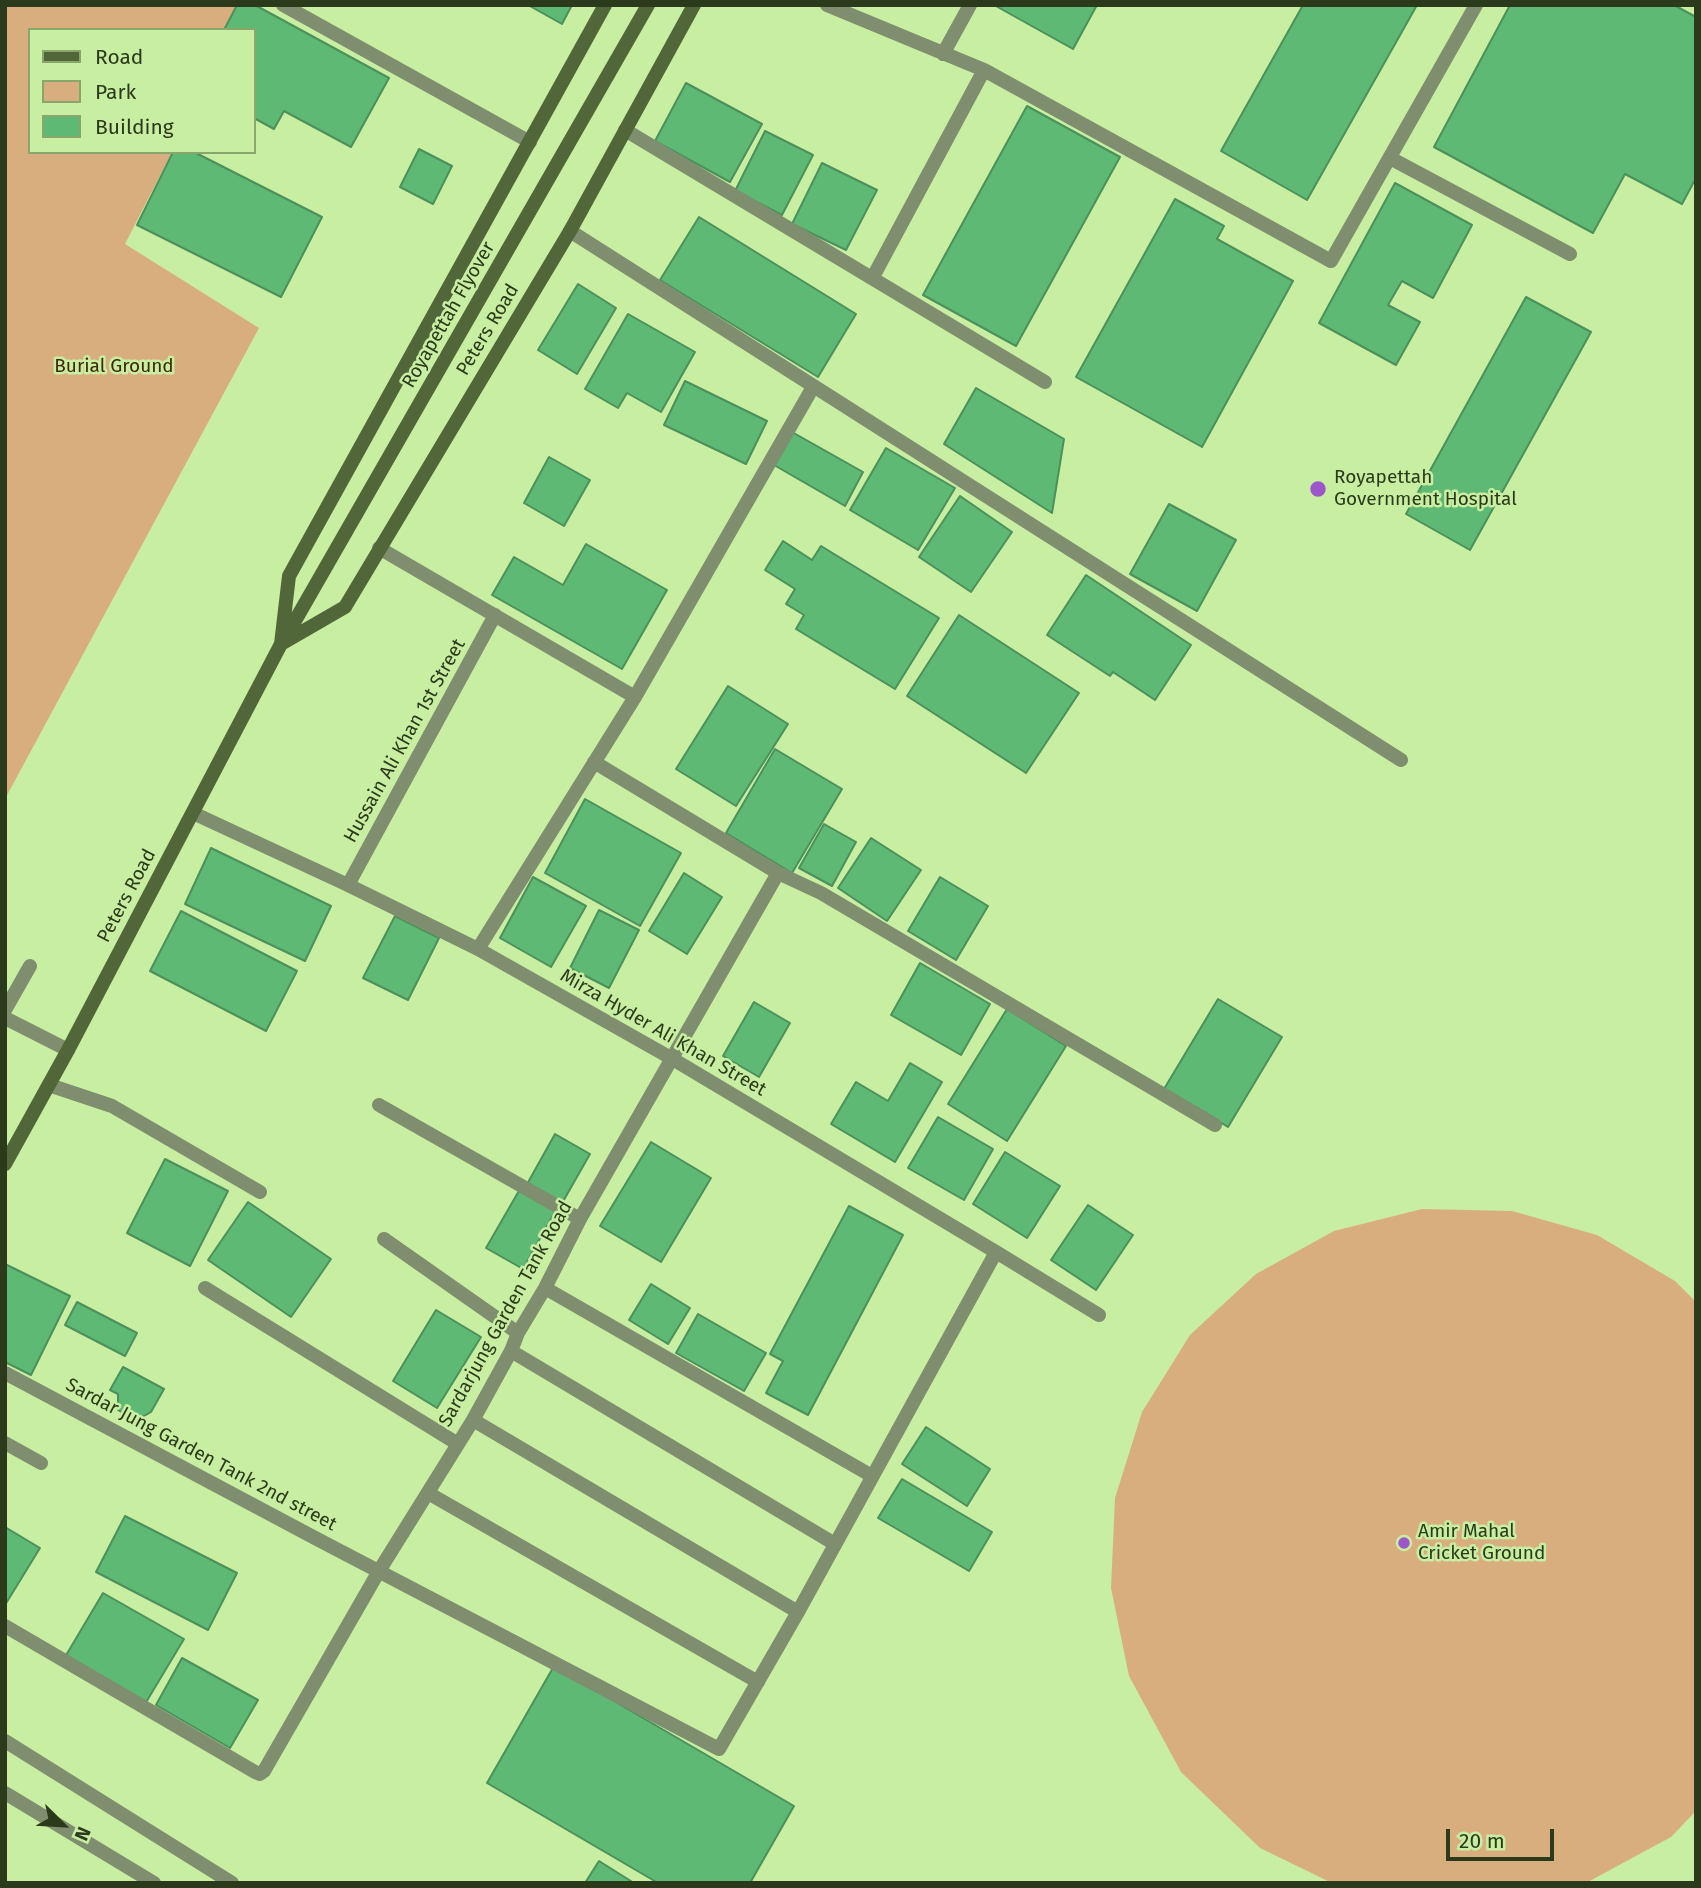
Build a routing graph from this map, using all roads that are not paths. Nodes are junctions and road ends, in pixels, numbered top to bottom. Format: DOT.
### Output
graph roads {
  1 [pos="283,5"];
  2 [pos="605,5"];
  3 [pos="649,5"];
  4 [pos="694,5"];
  5 [pos="827,5"];
  6 [pos="970,5"];
  7 [pos="1476,5"];
  8 [pos="943,54"];
  9 [pos="984,70"];
  10 [pos="625,130"];
  11 [pos="530,142"];
  12 [pos="1390,158"];
  13 [pos="570,231"];
  14 [pos="1570,254"];
  15 [pos="873,277"];
  16 [pos="1045,382"];
  17 [pos="813,387"];
  18 [pos="379,548"];
  19 [pos="495,615"];
  20 [pos="281,644"];
  21 [pos="635,697"];
  22 [pos="1401,760"];
  23 [pos="594,762"];
  24 [pos="193,813"];
  25 [pos="778,873"];
  26 [pos="348,885"];
  27 [pos="478,949"];
  28 [pos="30,966"];
  29 [pos="5,1010"];
  30 [pos="5,1018"];
  31 [pos="68,1050"];
  32 [pos="671,1058"];
  33 [pos="48,1085"];
  34 [pos="379,1105"];
  35 [pos="1215,1125"];
  36 [pos="5,1164"];
  37 [pos="260,1192"];
  38 [pos="580,1219"];
  39 [pos="384,1239"];
  40 [pos="996,1252"];
  41 [pos="205,1288"];
  42 [pos="545,1288"];
  43 [pos="1099,1315"];
  44 [pos="518,1333"];
  45 [pos="511,1351"];
  46 [pos="5,1373"];
  47 [pos="473,1420"];
  48 [pos="5,1443"];
  49 [pos="458,1444"];
  50 [pos="41,1463"];
  51 [pos="872,1476"];
  52 [pos="428,1493"];
  53 [pos="835,1544"];
  54 [pos="379,1571"];
  55 [pos="797,1612"];
  56 [pos="5,1626"];
  57 [pos="758,1682"];
  58 [pos="5,1741"];
  59 [pos="5,1793"];
  60 [pos="154,1883"];
  61 [pos="232,1883"];
  1 -- 11 [label="street"];
  2 -- 11 [label="main road, Peters Road"];
  3 -- 20 [label="main road, Royapettah Flyover"];
  4 -- 10 [label="main road, Peters Road"];
  5 -- 8 [label="street"];
  6 -- 8 [label="street"];
  7 -- 12 [label="street"];
  8 -- 9 [label="street"];
  9 -- 12 [label="street"];
  9 -- 15 [label="street"];
  10 -- 13 [label="main road, Peters Road"];
  10 -- 15 [label="street"];
  11 -- 20 [label="main road, Peters Road"];
  12 -- 14 [label="street"];
  13 -- 17 [label="street"];
  13 -- 18 [label="main road, Peters Road"];
  15 -- 16 [label="street"];
  17 -- 21 [label="street"];
  17 -- 22 [label="street"];
  18 -- 19 [label="street"];
  18 -- 20 [label="main road, Peters Road"];
  19 -- 21 [label="street"];
  19 -- 26 [label="street, Hussain Ali Khan 1st Street"];
  20 -- 24 [label="main road, Peters Road"];
  21 -- 23 [label="street"];
  23 -- 25 [label="street"];
  23 -- 27 [label="street"];
  24 -- 26 [label="street, Mirza Hyder Ali Khan Street"];
  24 -- 31 [label="main road, Peters Road"];
  25 -- 32 [label="street, Sardarjung Garden Tank Road"];
  25 -- 35 [label="street"];
  26 -- 27 [label="street, Mirza Hyder Ali Khan Street"];
  27 -- 32 [label="street, Mirza Hyder Ali Khan Street"];
  28 -- 29 [label="street"];
  30 -- 31 [label="street"];
  31 -- 33 [label="main road, Peters Road"];
  32 -- 38 [label="street, Sardarjung Garden Tank Road"];
  32 -- 40 [label="street, Mirza Hyder Ali Khan Street"];
  33 -- 36 [label="main road, Peters Road"];
  33 -- 37 [label="street"];
  34 -- 38 [label="street"];
  38 -- 42 [label="street, Sardarjung Garden Tank Road"];
  39 -- 44 [label="street"];
  40 -- 43 [label="street, Mirza Hyder Ali Khan Street"];
  40 -- 51 [label="street"];
  41 -- 49 [label="street"];
  42 -- 44 [label="street, Sardarjung Garden Tank Road"];
  42 -- 51 [label="street"];
  44 -- 45 [label="street, Sardarjung Garden Tank Road"];
  45 -- 47 [label="street, Sardarjung Garden Tank Road"];
  45 -- 53 [label="street"];
  46 -- 54 [label="street, Sardar Jung Garden Tank 2nd street"];
  47 -- 49 [label="street, Sardarjung Garden Tank Road"];
  47 -- 55 [label="street"];
  48 -- 50 [label="street"];
  49 -- 52 [label="street, Sardarjung Garden Tank Road"];
  51 -- 53 [label="street"];
  52 -- 54 [label="street, Sardarjung Garden Tank Road"];
  52 -- 57 [label="street"];
  53 -- 55 [label="street"];
  54 -- 56 [label="street, Sardarjung Garden Tank Road"];
  54 -- 57 [label="street, Sardar Jung Garden Tank 2nd street"];
  55 -- 57 [label="street"];
  58 -- 61 [label="street"];
  59 -- 60 [label="street"];
}
